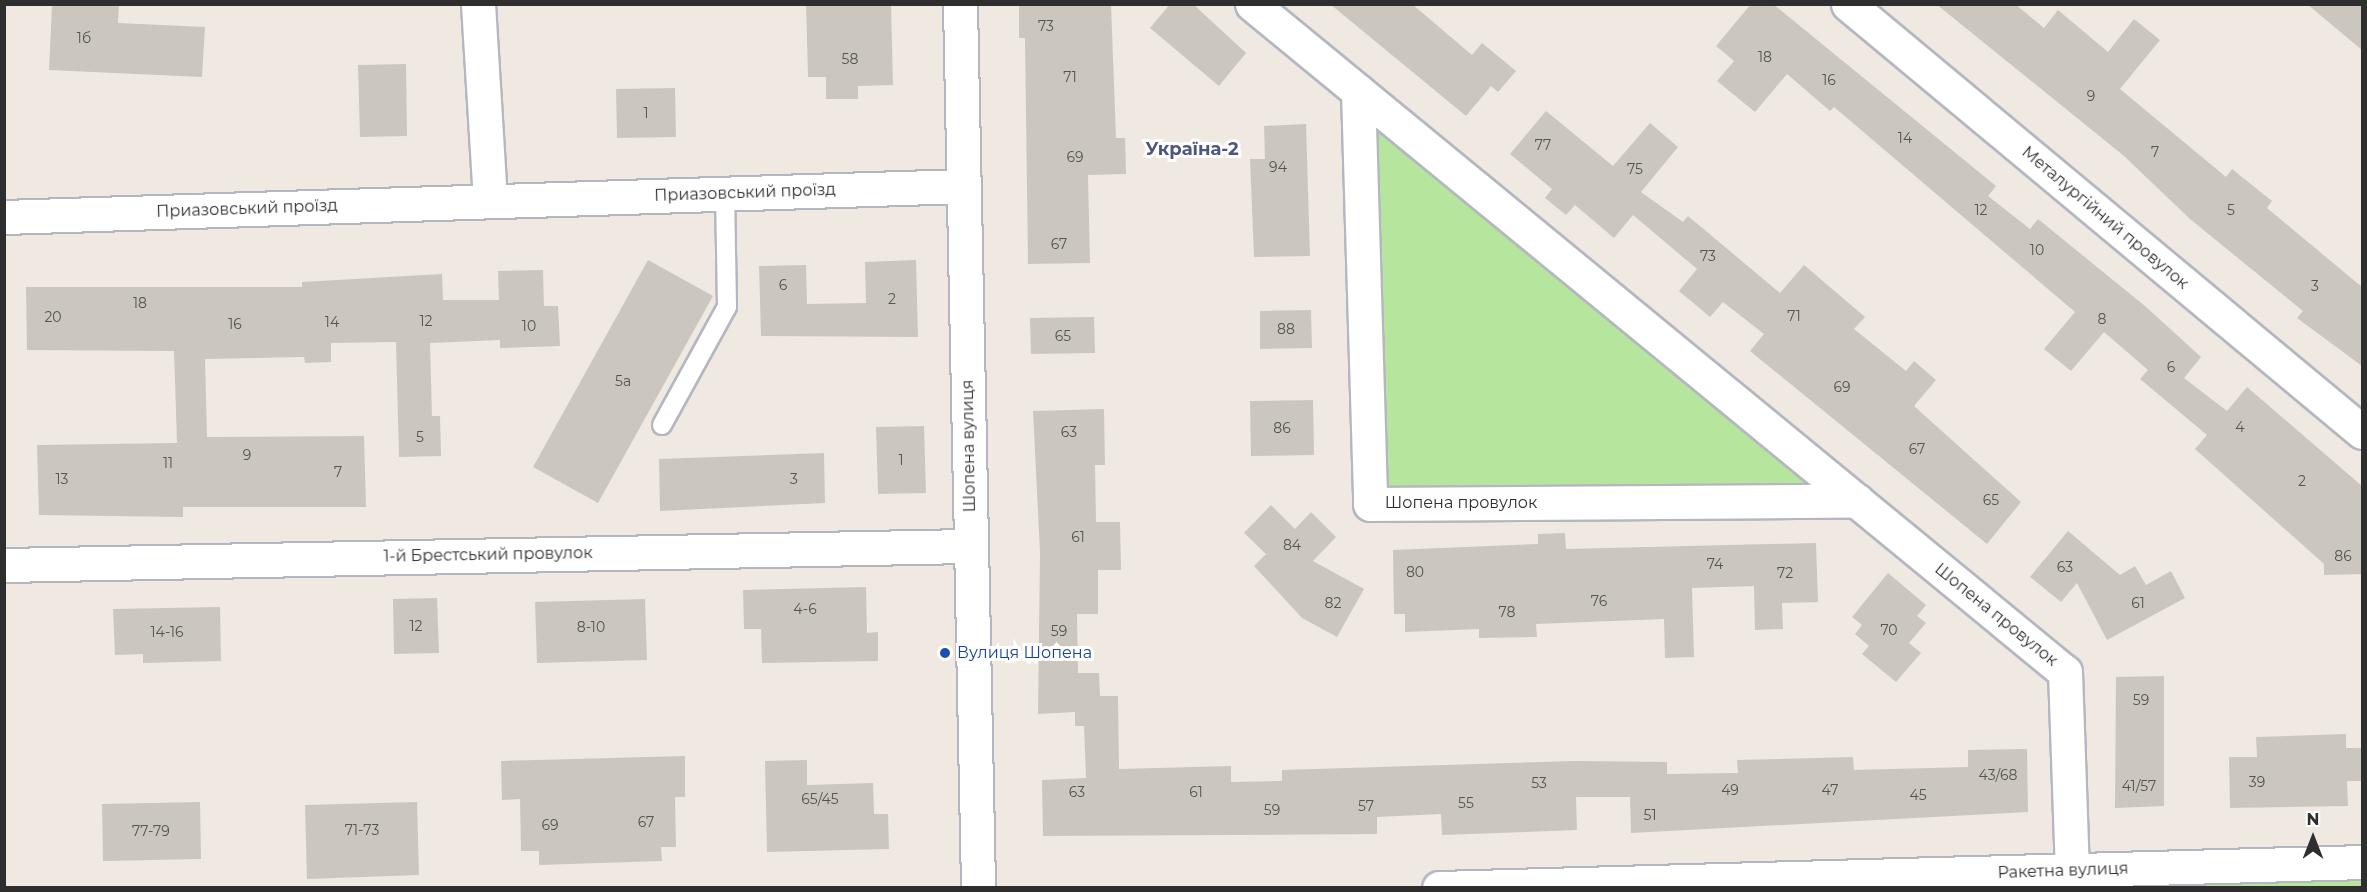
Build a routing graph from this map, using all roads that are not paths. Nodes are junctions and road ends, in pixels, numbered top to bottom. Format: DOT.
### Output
graph roads {
  1 [pos="478,4"];
  2 [pos="960,4"];
  3 [pos="1252,4"];
  4 [pos="1848,4"];
  5 [pos="1358,91"];
  6 [pos="963,186"];
  7 [pos="725,194"];
  8 [pos="490,201"];
  9 [pos="4,217"];
  10 [pos="662,425"];
  11 [pos="2362,432"];
  12 [pos="1857,501"];
  13 [pos="971,546"];
  14 [pos="4,565"];
  15 [pos="2362,862"];
  16 [pos="2072,871"];
  17 [pos="978,888"];
  18 [pos="1439,888"];
  1 -- 8 [label="street"];
  2 -- 6 [label="street, Шопена вулиця"];
  3 -- 5 [label="street, Шопена провулок"];
  4 -- 11 [label="street, Металургійний провулок"];
  5 -- 12 [label="street, Шопена провулок"];
  5 -- 12 [label="street, Шопена провулок"];
  6 -- 7 [label="street, Приазовський проїзд"];
  6 -- 13 [label="street, Шопена вулиця"];
  7 -- 8 [label="street, Приазовський проїзд"];
  7 -- 10 [label="lane"];
  8 -- 9 [label="street, Приазовський проїзд"];
  12 -- 16 [label="street, Шопена провулок"];
  13 -- 14 [label="street, 1-й Брестський провулок"];
  13 -- 17 [label="street, Шопена вулиця"];
  15 -- 16 [label="street, Ракетна вулиця"];
  16 -- 18 [label="street, Ракетна вулиця"];
}
